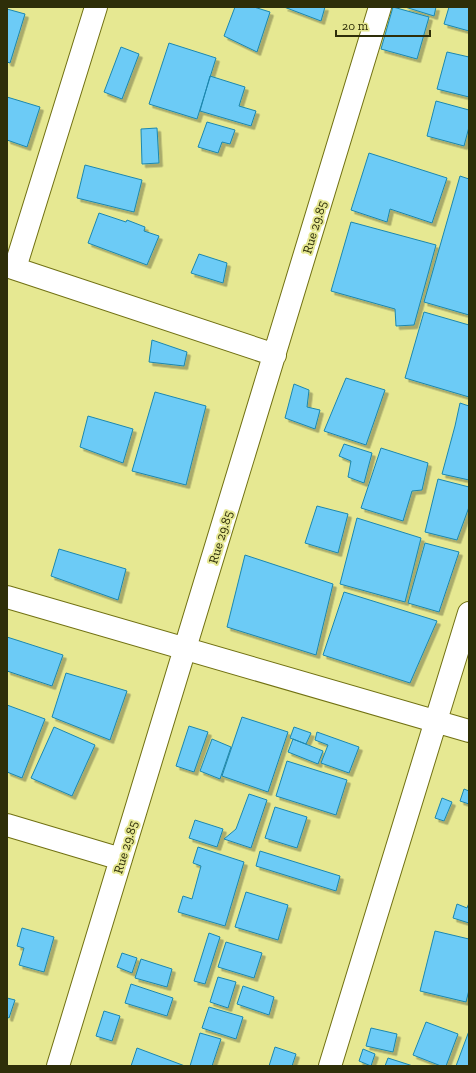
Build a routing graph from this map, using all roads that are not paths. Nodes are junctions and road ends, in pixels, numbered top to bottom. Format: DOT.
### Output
graph roads {
  1 [pos="96,7"];
  2 [pos="380,7"];
  3 [pos="11,267"];
  4 [pos="275,355"];
  5 [pos="7,597"];
  6 [pos="469,613"];
  7 [pos="186,649"];
  8 [pos="436,722"];
  9 [pos="469,731"];
  10 [pos="7,825"];
  11 [pos="121,859"];
  12 [pos="58,1066"];
  13 [pos="330,1066"];
  1 -- 3 [label="street"];
  2 -- 4 [label="street, Rue 29.85"];
  3 -- 4 [label="street"];
  4 -- 7 [label="street, Rue 29.85"];
  5 -- 7 [label="street"];
  6 -- 8 [label="street"];
  7 -- 8 [label="street"];
  7 -- 11 [label="street, Rue 29.85"];
  8 -- 9 [label="street"];
  8 -- 13 [label="street"];
  10 -- 11 [label="street"];
  11 -- 12 [label="street, Rue 29.85"];
}
